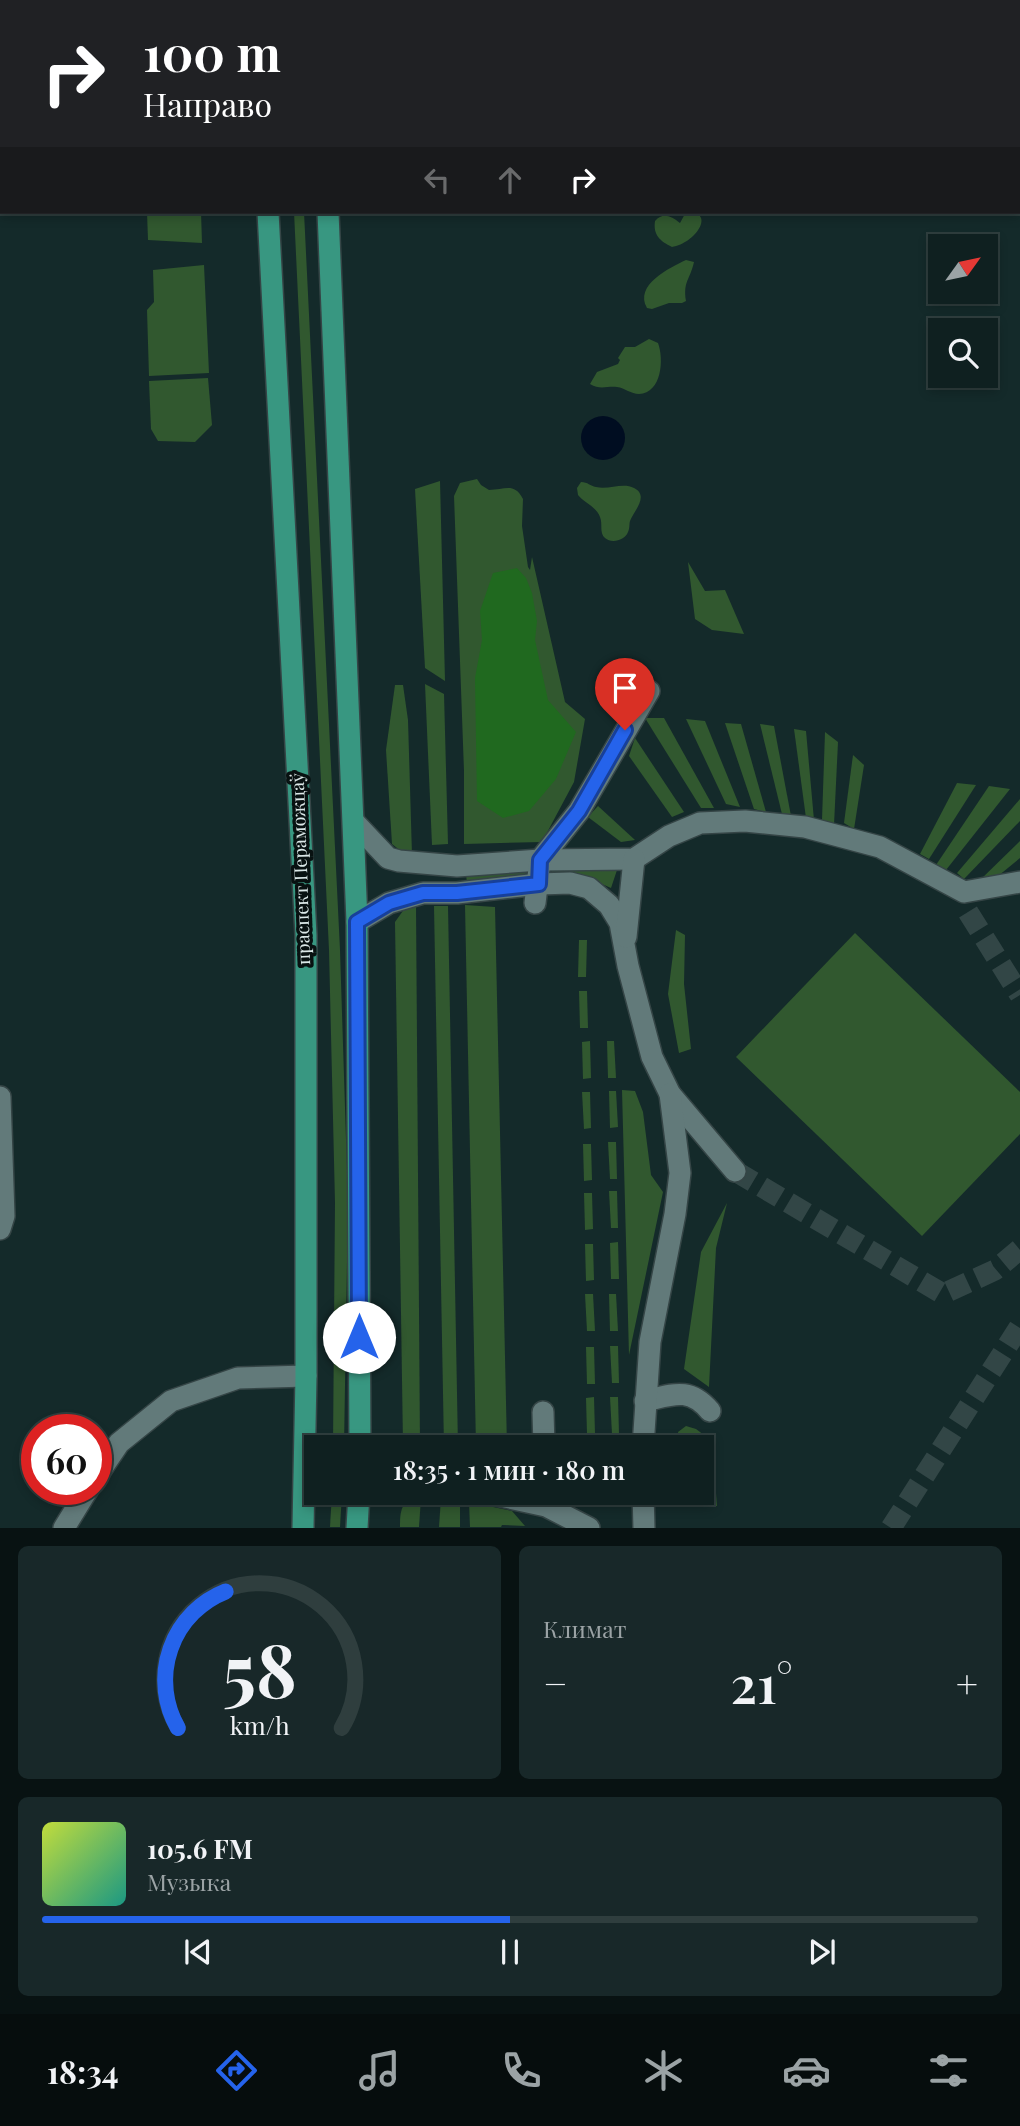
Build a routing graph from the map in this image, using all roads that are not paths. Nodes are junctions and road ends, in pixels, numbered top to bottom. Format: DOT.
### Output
graph roads {
  1 [pos="268,214"];
  2 [pos="328,214"];
  3 [pos="649,691"];
  4 [pos="354,822"];
  5 [pos="634,859"];
  6 [pos="540,860"];
  7 [pos="1020,882"];
  8 [pos="537,893"];
  9 [pos="357,922"];
  10 [pos="625,945"];
  11 [pos="670,1094"];
  12 [pos="0,1097"];
  13 [pos="735,1171"];
  14 [pos="0,1228"];
  15 [pos="306,1376"];
  16 [pos="645,1401"];
  17 [pos="710,1411"];
  18 [pos="543,1412"];
  19 [pos="360,1435"];
  20 [pos="544,1435"];
  21 [pos="644,1435"];
  22 [pos="112,1452"];
  23 [pos="78,1505"];
  24 [pos="358,1505"];
  25 [pos="546,1505"];
  26 [pos="555,1505"];
  27 [pos="643,1505"];
  28 [pos="64,1528"];
  29 [pos="303,1528"];
  30 [pos="357,1528"];
  31 [pos="546,1528"];
  32 [pos="589,1528"];
  33 [pos="644,1528"];
  1 -- 15 [label="main road, праспект Пераможцаў"];
  2 -- 4 [label="main road"];
  3 -- 6 [label="lane"];
  4 -- 6 [label="lane"];
  4 -- 9 [label="main road"];
  5 -- 6 [label="lane"];
  5 -- 7 [label="lane"];
  5 -- 10 [label="lane"];
  6 -- 8 [label="lane"];
  8 -- 9 [label="lane"];
  8 -- 10 [label="lane"];
  9 -- 19 [label="main road"];
  10 -- 11 [label="lane"];
  11 -- 13 [label="lane"];
  11 -- 16 [label="lane"];
  12 -- 14 [label="lane"];
  15 -- 22 [label="lane"];
  15 -- 29 [label="main road, праспект Пераможцаў"];
  16 -- 17 [label="lane"];
  16 -- 21 [label="lane"];
  18 -- 20 [label="lane"];
  23 -- 28 [label="lane"];
  24 -- 30 [label="main road"];
  25 -- 31 [label="lane"];
  26 -- 32 [label="lane"];
  27 -- 33 [label="lane"];
}
